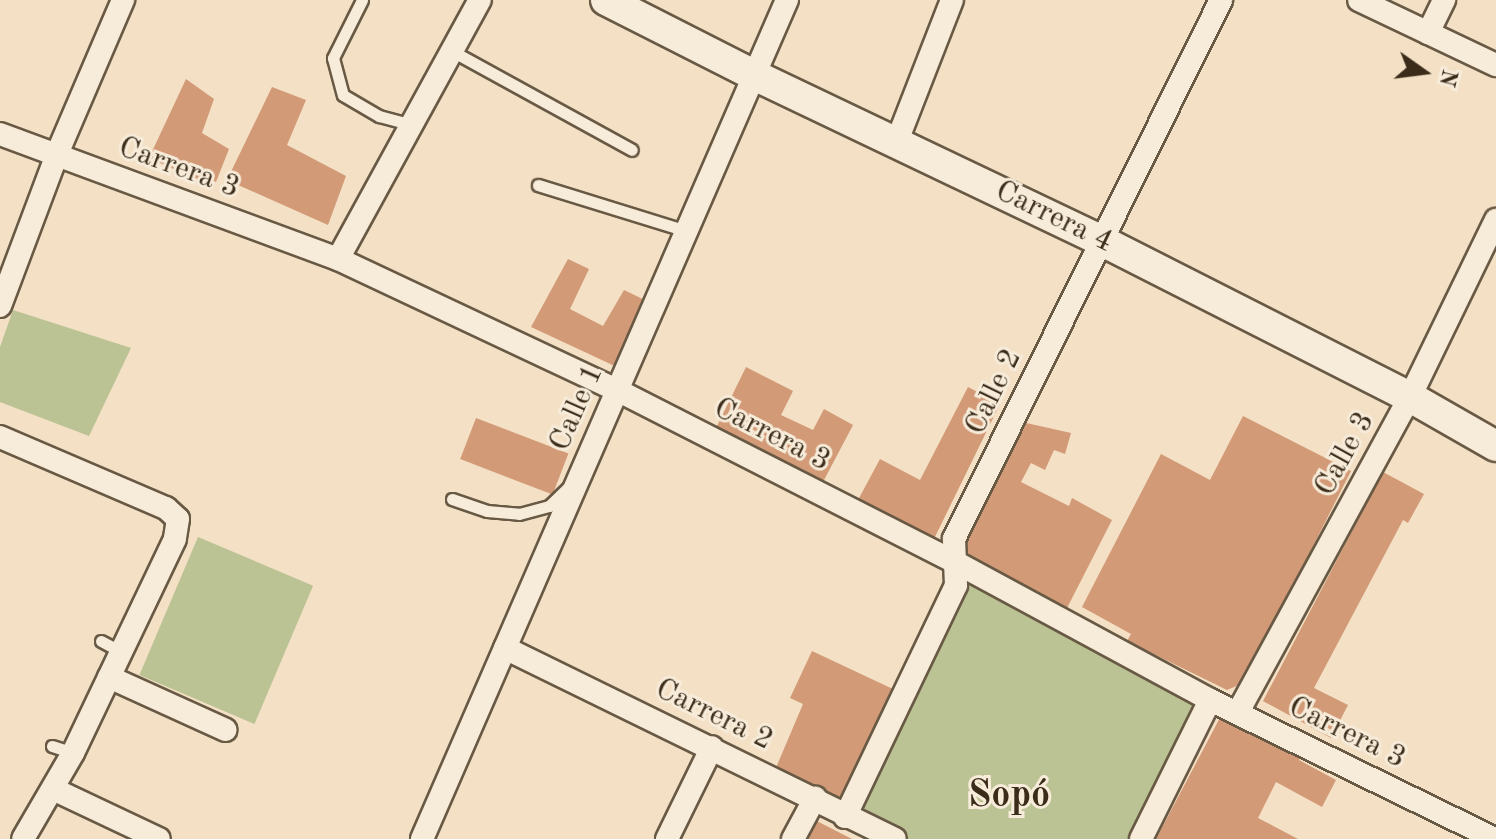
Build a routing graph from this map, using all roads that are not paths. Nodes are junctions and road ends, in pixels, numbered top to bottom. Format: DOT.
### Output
graph roads {
  1 [pos="123,0"];
  2 [pos="362,0"];
  3 [pos="787,0"];
  4 [pos="952,0"];
  5 [pos="1221,0"];
  6 [pos="1359,0"];
  7 [pos="1444,0"];
  8 [pos="478,1"];
  9 [pos="620,3"];
  10 [pos="1428,33"];
  11 [pos="452,51"];
  12 [pos="1496,65"];
  13 [pos="754,75"];
  14 [pos="412,125"];
  15 [pos="0,134"];
  16 [pos="897,141"];
  17 [pos="632,150"];
  18 [pos="57,154"];
  19 [pos="538,185"];
  20 [pos="1496,220"];
  21 [pos="687,231"];
  22 [pos="1102,241"];
  23 [pos="338,259"];
  24 [pos="0,305"];
  25 [pos="617,390"];
  26 [pos="1410,397"];
  27 [pos="0,437"];
  28 [pos="1496,446"];
  29 [pos="579,479"];
  30 [pos="452,499"];
  31 [pos="955,562"];
  32 [pos="505,648"];
  33 [pos="109,677"];
  34 [pos="1210,700"];
  35 [pos="1238,712"];
  36 [pos="226,730"];
  37 [pos="712,747"];
  38 [pos="53,789"];
  39 [pos="815,798"];
  40 [pos="845,817"];
  41 [pos="23,839"];
  42 [pos="159,839"];
  43 [pos="422,839"];
  44 [pos="667,839"];
  45 [pos="793,839"];
  46 [pos="895,839"];
  47 [pos="1141,839"];
  48 [pos="1495,839"];
  1 -- 18 [label="street"];
  2 -- 14 [label="lane"];
  3 -- 13 [label="street, Calle 1"];
  4 -- 16 [label="street"];
  5 -- 22 [label="street, Calle 2"];
  6 -- 10 [label="street"];
  7 -- 10 [label="street"];
  8 -- 11 [label="street"];
  9 -- 13 [label="main road, Carrera 4"];
  10 -- 12 [label="street"];
  11 -- 14 [label="street"];
  11 -- 17 [label="lane"];
  13 -- 16 [label="main road, Carrera 4"];
  13 -- 21 [label="street, Calle 1"];
  14 -- 23 [label="street"];
  15 -- 18 [label="street, Carrera 3"];
  16 -- 22 [label="main road, Carrera 4"];
  18 -- 23 [label="street, Carrera 3"];
  18 -- 24 [label="street"];
  19 -- 21 [label="lane"];
  20 -- 26 [label="street, Calle 3"];
  21 -- 25 [label="street, Calle 1"];
  22 -- 26 [label="main road, Carrera 4"];
  22 -- 31 [label="street, Calle 2"];
  23 -- 25 [label="street, Carrera 3"];
  25 -- 29 [label="street, Calle 1"];
  25 -- 31 [label="street, Carrera 3"];
  26 -- 28 [label="main road, Carrera 4"];
  26 -- 35 [label="street, Calle 3"];
  27 -- 33 [label="street"];
  29 -- 30 [label="lane"];
  29 -- 32 [label="street, Calle 1"];
  31 -- 34 [label="street, Carrera 3"];
  31 -- 40 [label="street, Calle 2"];
  32 -- 37 [label="street, Carrera 2"];
  32 -- 43 [label="street, Calle 1"];
  33 -- 36 [label="street"];
  33 -- 38 [label="street"];
  34 -- 35 [label="street, Carrera 3"];
  34 -- 47 [label="street"];
  35 -- 48 [label="street, Carrera 3"];
  37 -- 39 [label="street, Carrera 2"];
  37 -- 44 [label="street"];
  38 -- 41 [label="street"];
  38 -- 42 [label="street"];
  39 -- 40 [label="street, Carrera 2"];
  39 -- 45 [label="street"];
  40 -- 46 [label="street, Carrera 2"];
}
